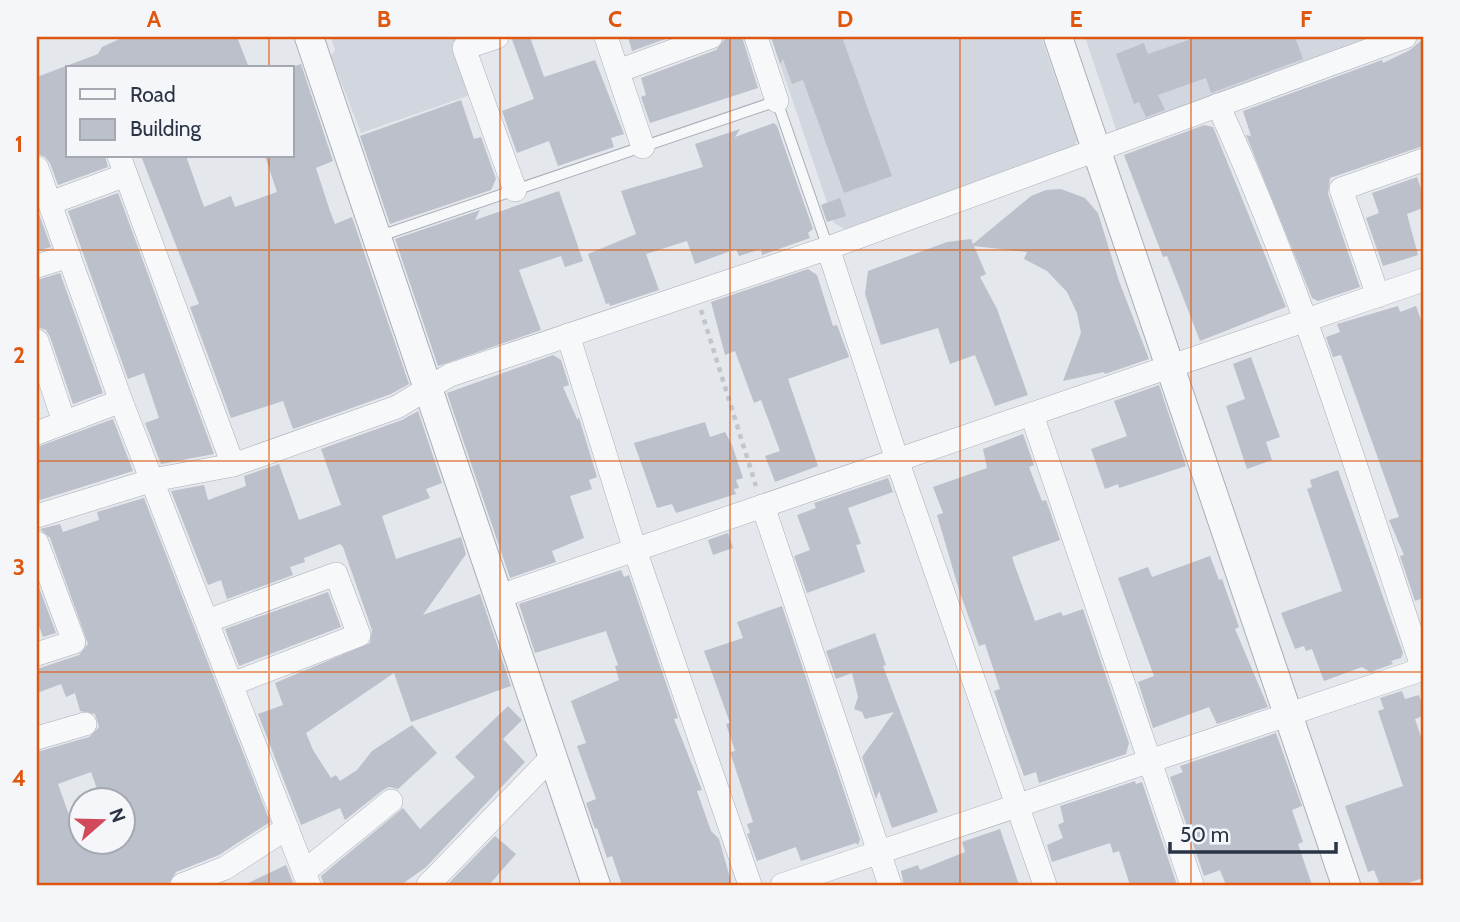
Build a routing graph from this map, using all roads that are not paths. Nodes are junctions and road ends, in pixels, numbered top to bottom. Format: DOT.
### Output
graph roads {
  1 [pos="309,37"];
  2 [pos="497,37"];
  3 [pos="606,37"];
  4 [pos="711,37"];
  5 [pos="756,37"];
  6 [pos="1058,37"];
  7 [pos="1405,37"];
  8 [pos="618,71"];
  9 [pos="777,101"];
  10 [pos="1218,105"];
  11 [pos="643,147"];
  12 [pos="1095,153"];
  13 [pos="1423,160"];
  14 [pos="122,165"];
  15 [pos="37,168"];
  16 [pos="515,190"];
  17 [pos="50,203"];
  18 [pos="376,237"];
  19 [pos="828,248"];
  20 [pos="69,256"];
  21 [pos="37,266"];
  22 [pos="1422,286"];
  23 [pos="1378,296"];
  24 [pos="1307,321"];
  25 [pos="568,335"];
  26 [pos="37,341"];
  27 [pos="1169,369"];
  28 [pos="429,388"];
  29 [pos="121,401"];
  30 [pos="1032,415"];
  31 [pos="64,422"];
  32 [pos="37,433"];
  33 [pos="897,460"];
  34 [pos="233,465"];
  35 [pos="153,480"];
  36 [pos="763,506"];
  37 [pos="37,516"];
  38 [pos="37,543"];
  39 [pos="635,550"];
  40 [pos="497,597"];
  41 [pos="207,621"];
  42 [pos="37,654"];
  43 [pos="1423,669"];
  44 [pos="232,684"];
  45 [pos="1288,714"];
  46 [pos="85,724"];
  47 [pos="37,738"];
  48 [pos="552,757"];
  49 [pos="1148,761"];
  50 [pos="391,802"];
  51 [pos="1017,805"];
  52 [pos="287,828"];
  53 [pos="879,853"];
  54 [pos="306,878"];
  55 [pos="182,885"];
  56 [pos="428,885"];
  57 [pos="596,885"];
  58 [pos="750,885"];
  59 [pos="782,885"];
  60 [pos="890,885"];
  61 [pos="1045,885"];
  62 [pos="1192,885"];
  63 [pos="1346,885"];
  1 -- 18 [label="street"];
  2 -- 16 [label="street"];
  3 -- 8 [label="street"];
  4 -- 8 [label="street"];
  5 -- 9 [label="street"];
  6 -- 12 [label="street"];
  7 -- 10 [label="street"];
  8 -- 11 [label="street"];
  9 -- 11 [label="lane"];
  9 -- 19 [label="lane"];
  10 -- 12 [label="street"];
  10 -- 24 [label="street"];
  11 -- 16 [label="lane"];
  12 -- 19 [label="street"];
  12 -- 27 [label="street"];
  13 -- 23 [label="street"];
  14 -- 17 [label="street"];
  14 -- 34 [label="street"];
  15 -- 17 [label="street"];
  16 -- 18 [label="lane"];
  17 -- 20 [label="street"];
  18 -- 28 [label="street"];
  19 -- 25 [label="street"];
  19 -- 33 [label="street"];
  20 -- 21 [label="street"];
  20 -- 29 [label="street"];
  22 -- 23 [label="street"];
  23 -- 24 [label="street"];
  24 -- 27 [label="street"];
  24 -- 43 [label="street"];
  25 -- 28 [label="street"];
  25 -- 39 [label="street"];
  26 -- 31 [label="street"];
  27 -- 30 [label="street"];
  27 -- 45 [label="street"];
  28 -- 34 [label="street"];
  28 -- 40 [label="street"];
  29 -- 31 [label="street"];
  29 -- 35 [label="street"];
  30 -- 33 [label="street"];
  30 -- 49 [label="street"];
  31 -- 32 [label="street"];
  33 -- 36 [label="street"];
  33 -- 51 [label="street"];
  34 -- 35 [label="street"];
  35 -- 37 [label="street"];
  35 -- 41 [label="street"];
  36 -- 39 [label="street"];
  36 -- 53 [label="street"];
  38 -- 42 [label="street"];
  39 -- 40 [label="street"];
  39 -- 58 [label="street"];
  40 -- 48 [label="street"];
  41 -- 44 [label="street"];
  41 -- 44 [label="street"];
  43 -- 45 [label="street"];
  44 -- 52 [label="street"];
  45 -- 49 [label="street"];
  45 -- 63 [label="street"];
  46 -- 47 [label="street"];
  48 -- 56 [label="street"];
  48 -- 57 [label="street"];
  49 -- 51 [label="street"];
  49 -- 62 [label="street"];
  50 -- 54 [label="street"];
  51 -- 53 [label="street"];
  51 -- 61 [label="street"];
  52 -- 54 [label="street"];
  52 -- 55 [label="street"];
  53 -- 59 [label="street"];
  53 -- 60 [label="street"];
}
